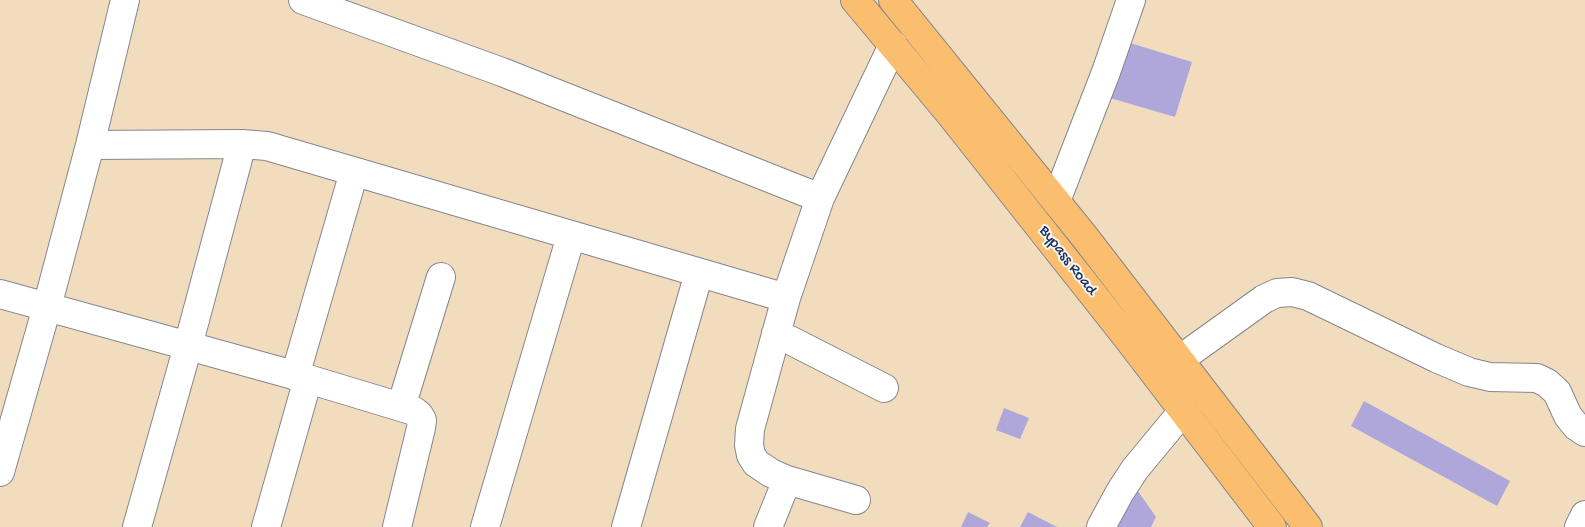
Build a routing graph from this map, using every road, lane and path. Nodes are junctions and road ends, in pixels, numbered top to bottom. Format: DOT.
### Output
graph roads {
  1 [pos="125,0"];
  2 [pos="303,0"];
  3 [pos="855,0"];
  4 [pos="893,0"];
  5 [pos="1131,0"];
  6 [pos="892,45"];
  7 [pos="242,144"];
  8 [pos="90,145"];
  9 [pos="354,172"];
  10 [pos="820,198"];
  11 [pos="1056,201"];
  12 [pos="571,236"];
  13 [pos="699,273"];
  14 [pos="441,277"];
  15 [pos="0,294"];
  16 [pos="786,298"];
  17 [pos="47,307"];
  18 [pos="776,333"];
  19 [pos="188,346"];
  20 [pos="1179,360"];
  21 [pos="301,378"];
  22 [pos="884,388"];
  23 [pos="401,407"];
  24 [pos="1184,411"];
  25 [pos="1585,432"];
  26 [pos="0,472"];
  27 [pos="787,480"];
  28 [pos="856,500"];
  29 [pos="1585,515"];
  30 [pos="137,527"];
  31 [pos="266,527"];
  32 [pos="397,527"];
  33 [pos="485,527"];
  34 [pos="626,527"];
  35 [pos="768,527"];
  36 [pos="1101,527"];
  37 [pos="1272,527"];
  38 [pos="1308,527"];
  39 [pos="1579,527"];
  1 -- 8 [label="street"];
  2 -- 10 [label="street"];
  3 -- 6 [label="main road, Bypass Road"];
  4 -- 11 [label="main road, Bypass Road"];
  5 -- 11 [label="street"];
  6 -- 10 [label="street"];
  6 -- 24 [label="main road, Bypass Road"];
  7 -- 8 [label="street"];
  7 -- 9 [label="street"];
  7 -- 19 [label="street"];
  8 -- 17 [label="street"];
  9 -- 12 [label="street"];
  9 -- 21 [label="street"];
  10 -- 16 [label="street"];
  11 -- 20 [label="main road, Bypass Road"];
  12 -- 13 [label="street"];
  12 -- 33 [label="street"];
  13 -- 16 [label="street"];
  13 -- 34 [label="street"];
  14 -- 23 [label="street"];
  15 -- 17 [label="street"];
  16 -- 18 [label="street"];
  17 -- 19 [label="street"];
  17 -- 26 [label="street"];
  18 -- 22 [label="street"];
  18 -- 27 [label="street"];
  19 -- 21 [label="street"];
  19 -- 30 [label="street"];
  20 -- 25 [label="street"];
  20 -- 38 [label="main road, Bypass Road"];
  21 -- 23 [label="street"];
  21 -- 31 [label="street"];
  23 -- 32 [label="street"];
  24 -- 36 [label="street"];
  24 -- 37 [label="main road, Bypass Road"];
  27 -- 28 [label="street"];
  27 -- 35 [label="street"];
  29 -- 39 [label="street"];
}
